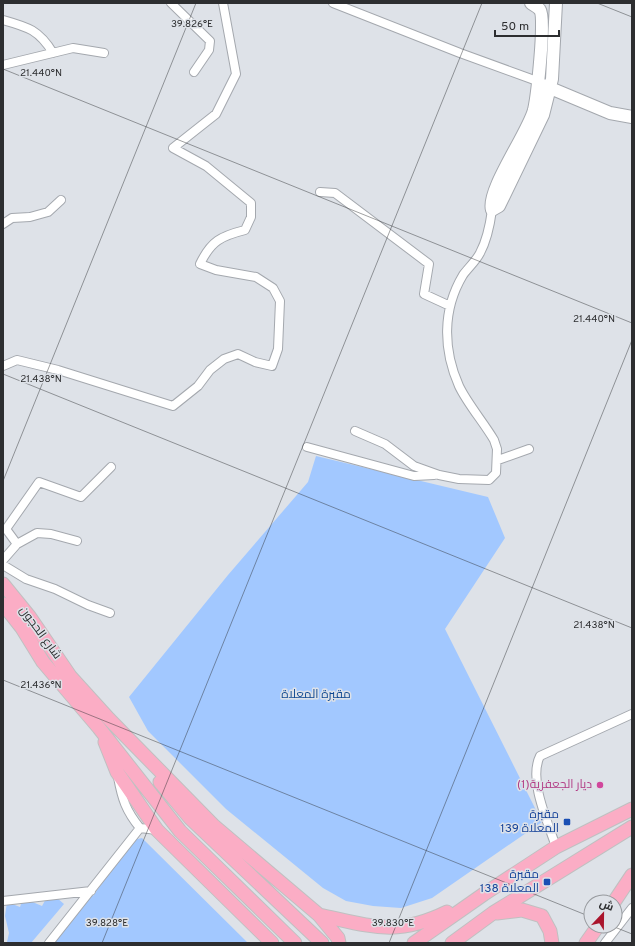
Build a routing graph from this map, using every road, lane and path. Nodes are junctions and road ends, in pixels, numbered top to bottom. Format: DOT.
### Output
graph roads {
  1 [pos="171,3"];
  2 [pos="223,3"];
  3 [pos="333,3"];
  4 [pos="531,3"];
  5 [pos="556,3"];
  6 [pos="541,7"];
  7 [pos="3,20"];
  8 [pos="52,53"];
  9 [pos="104,53"];
  10 [pos="3,66"];
  11 [pos="194,72"];
  12 [pos="537,81"];
  13 [pos="549,88"];
  14 [pos="632,117"];
  15 [pos="320,192"];
  16 [pos="61,200"];
  17 [pos="492,210"];
  18 [pos="3,224"];
  19 [pos="450,306"];
  20 [pos="3,366"];
  21 [pos="355,431"];
  22 [pos="307,447"];
  23 [pos="529,449"];
  24 [pos="498,460"];
  25 [pos="111,466"];
  26 [pos="439,475"];
  27 [pos="77,541"];
  28 [pos="17,544"];
  29 [pos="3,560"];
  30 [pos="3,565"];
  31 [pos="3,584"];
  32 [pos="3,604"];
  33 [pos="110,613"];
  34 [pos="632,714"];
  35 [pos="109,718"];
  36 [pos="99,728"];
  37 [pos="117,772"];
  38 [pos="632,809"];
  39 [pos="632,827"];
  40 [pos="140,828"];
  41 [pos="158,830"];
  42 [pos="556,847"];
  43 [pos="632,875"];
  44 [pos="91,891"];
  45 [pos="484,894"];
  46 [pos="619,894"];
  47 [pos="3,901"];
  48 [pos="632,908"];
  49 [pos="493,913"];
  50 [pos="319,915"];
  51 [pos="592,934"];
  52 [pos="50,943"];
  53 [pos="272,943"];
  54 [pos="295,943"];
  55 [pos="322,943"];
  56 [pos="339,943"];
  57 [pos="414,943"];
  58 [pos="452,943"];
  59 [pos="552,943"];
  60 [pos="586,943"];
  61 [pos="605,943"];
  1 -- 11 [label="street"];
  2 -- 20 [label="street"];
  3 -- 12 [label="street"];
  4 -- 6 [label="street"];
  5 -- 13 [label="street"];
  6 -- 12 [label="street"];
  7 -- 8 [label="street"];
  8 -- 9 [label="street"];
  8 -- 10 [label="street"];
  12 -- 13 [label="street"];
  12 -- 17 [label="street"];
  13 -- 14 [label="street"];
  13 -- 17 [label="street"];
  15 -- 19 [label="street"];
  16 -- 18 [label="street"];
  17 -- 19 [label="street"];
  19 -- 24 [label="street"];
  21 -- 26 [label="street"];
  22 -- 26 [label="street"];
  23 -- 24 [label="street"];
  24 -- 26 [label="street"];
  25 -- 28 [label="street"];
  27 -- 28 [label="street"];
  28 -- 29 [label="street"];
  30 -- 33 [label="street"];
  31 -- 35 [label="main road, شارع الحجون"];
  32 -- 36 [label="main road, شارع الحجون"];
  34 -- 42 [label="street"];
  35 -- 50 [label="main road"];
  35 -- 55 [label="main road"];
  36 -- 37 [label="main road"];
  36 -- 54 [label="main road, شارع الحجون"];
  37 -- 40 [label="street"];
  37 -- 41 [label="main road"];
  38 -- 42 [label="main road"];
  39 -- 49 [label="main road"];
  40 -- 41 [label="street"];
  40 -- 44 [label="street"];
  41 -- 53 [label="main road"];
  42 -- 45 [label="main road"];
  43 -- 46 [label="main road"];
  44 -- 47 [label="street"];
  44 -- 52 [label="street"];
  45 -- 50 [label="main road"];
  45 -- 57 [label="main road"];
  48 -- 61 [label="street"];
  49 -- 58 [label="main road"];
  49 -- 59 [label="main road"];
  50 -- 56 [label="main road"];
  51 -- 60 [label="main road"];
}
